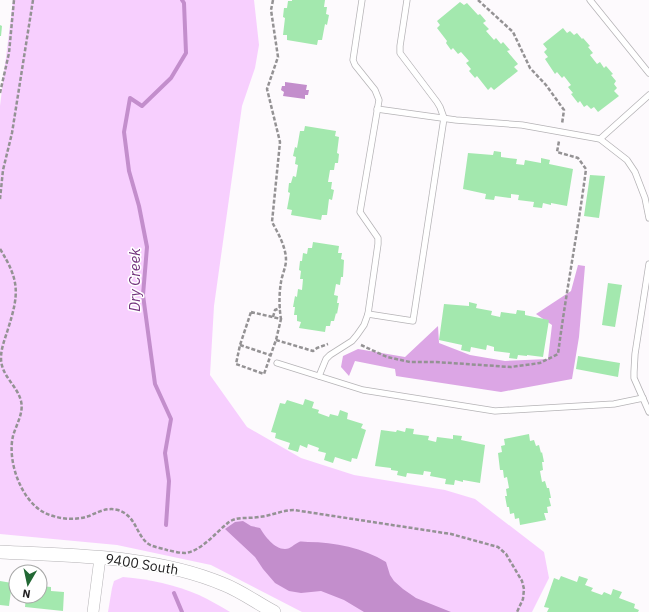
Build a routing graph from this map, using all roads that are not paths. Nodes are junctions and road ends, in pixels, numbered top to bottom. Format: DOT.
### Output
graph roads {
  1 [pos="362,0"];
  2 [pos="407,0"];
  3 [pos="590,0"];
  4 [pos="649,73"];
  5 [pos="649,95"];
  6 [pos="377,109"];
  7 [pos="444,118"];
  8 [pos="600,139"];
  9 [pos="649,218"];
  10 [pos="649,264"];
  11 [pos="368,314"];
  12 [pos="277,363"];
  13 [pos="319,376"];
  14 [pos="643,398"];
  15 [pos="649,412"];
  16 [pos="0,552"];
  17 [pos="100,558"];
  18 [pos="93,612"];
  19 [pos="274,612"];
  1 -- 6 [label="lane"];
  2 -- 7 [label="lane"];
  3 -- 4 [label="lane"];
  5 -- 8 [label="lane"];
  6 -- 7 [label="lane"];
  6 -- 11 [label="lane"];
  7 -- 8 [label="lane"];
  7 -- 11 [label="lane"];
  8 -- 9 [label="lane"];
  10 -- 14 [label="lane"];
  11 -- 13 [label="lane"];
  12 -- 13 [label="lane"];
  13 -- 14 [label="lane"];
  14 -- 15 [label="lane"];
  16 -- 17 [label="street, 9400 South"];
  17 -- 18 [label="street"];
  17 -- 19 [label="street, 9400 South"];
}
